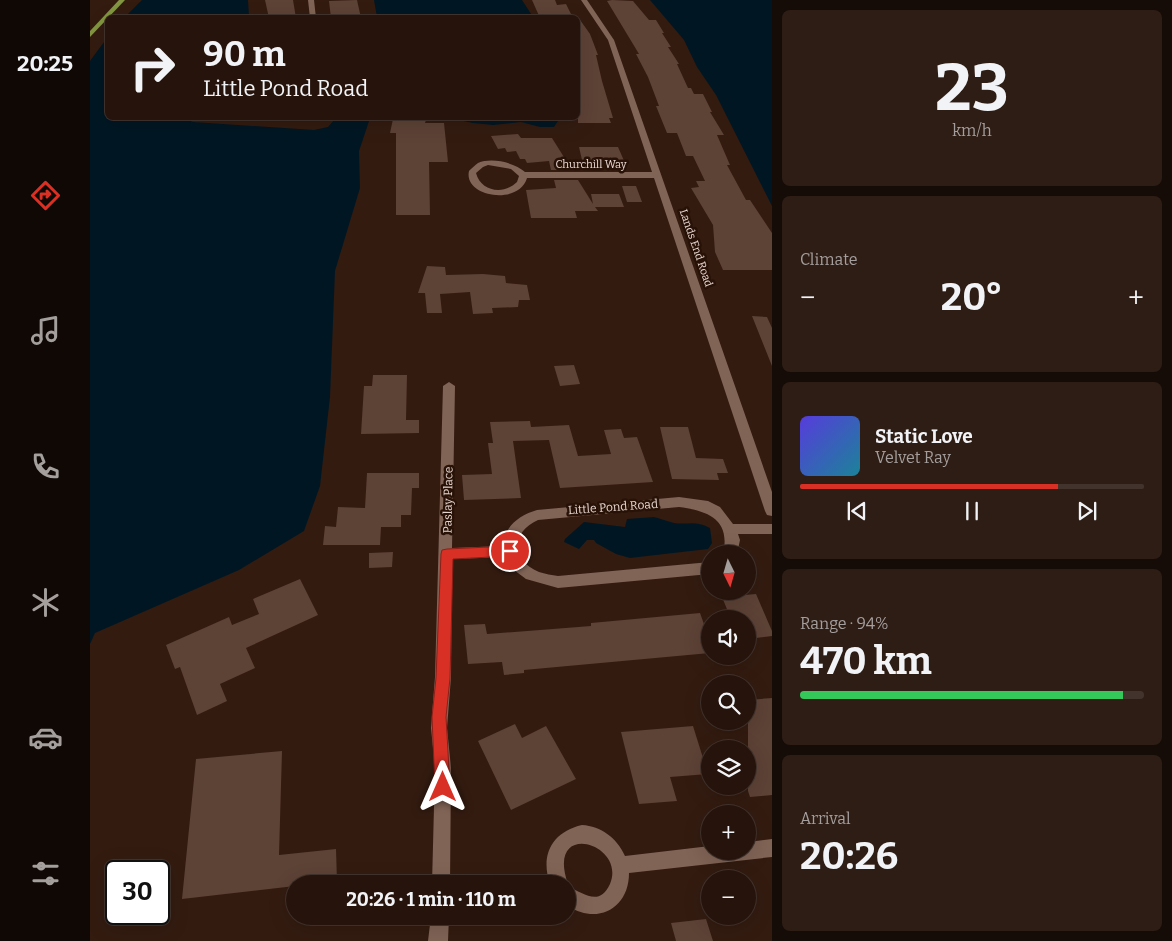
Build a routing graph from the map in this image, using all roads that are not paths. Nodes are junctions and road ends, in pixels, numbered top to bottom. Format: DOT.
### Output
graph roads {
  1 [pos="122,0"];
  2 [pos="311,0"];
  3 [pos="584,0"];
  4 [pos="108,15"];
  5 [pos="313,15"];
  6 [pos="105,19"];
  7 [pos="90,35"];
  8 [pos="523,175"];
  9 [pos="658,175"];
  10 [pos="449,386"];
  11 [pos="772,511"];
  12 [pos="730,529"];
  13 [pos="772,529"];
  14 [pos="732,545"];
  15 [pos="510,551"];
  16 [pos="447,554"];
  17 [pos="701,569"];
  18 [pos="772,848"];
  19 [pos="756,850"];
  20 [pos="701,856"];
  21 [pos="620,866"];
  22 [pos="441,875"];
  23 [pos="556,875"];
  24 [pos="576,901"];
  25 [pos="439,925"];
  26 [pos="438,941"];
  1 -- 4 [label="main road"];
  2 -- 5 [label="street"];
  3 -- 9 [label="street, Lands End Road"];
  6 -- 7 [label="main road"];
  8 -- 8 [label="street, Churchill Way"];
  8 -- 9 [label="street, Churchill Way"];
  9 -- 11 [label="street, Lands End Road"];
  10 -- 16 [label="street, Paslay Place"];
  12 -- 13 [label="street"];
  12 -- 14 [label="street"];
  12 -- 15 [label="street, Little Pond Road"];
  15 -- 16 [label="street"];
  15 -- 17 [label="street"];
  16 -- 22 [label="street, Paslay Place"];
  18 -- 19 [label="street"];
  20 -- 21 [label="street"];
  21 -- 23 [label="street"];
  21 -- 24 [label="street"];
  25 -- 26 [label="street"];
}
